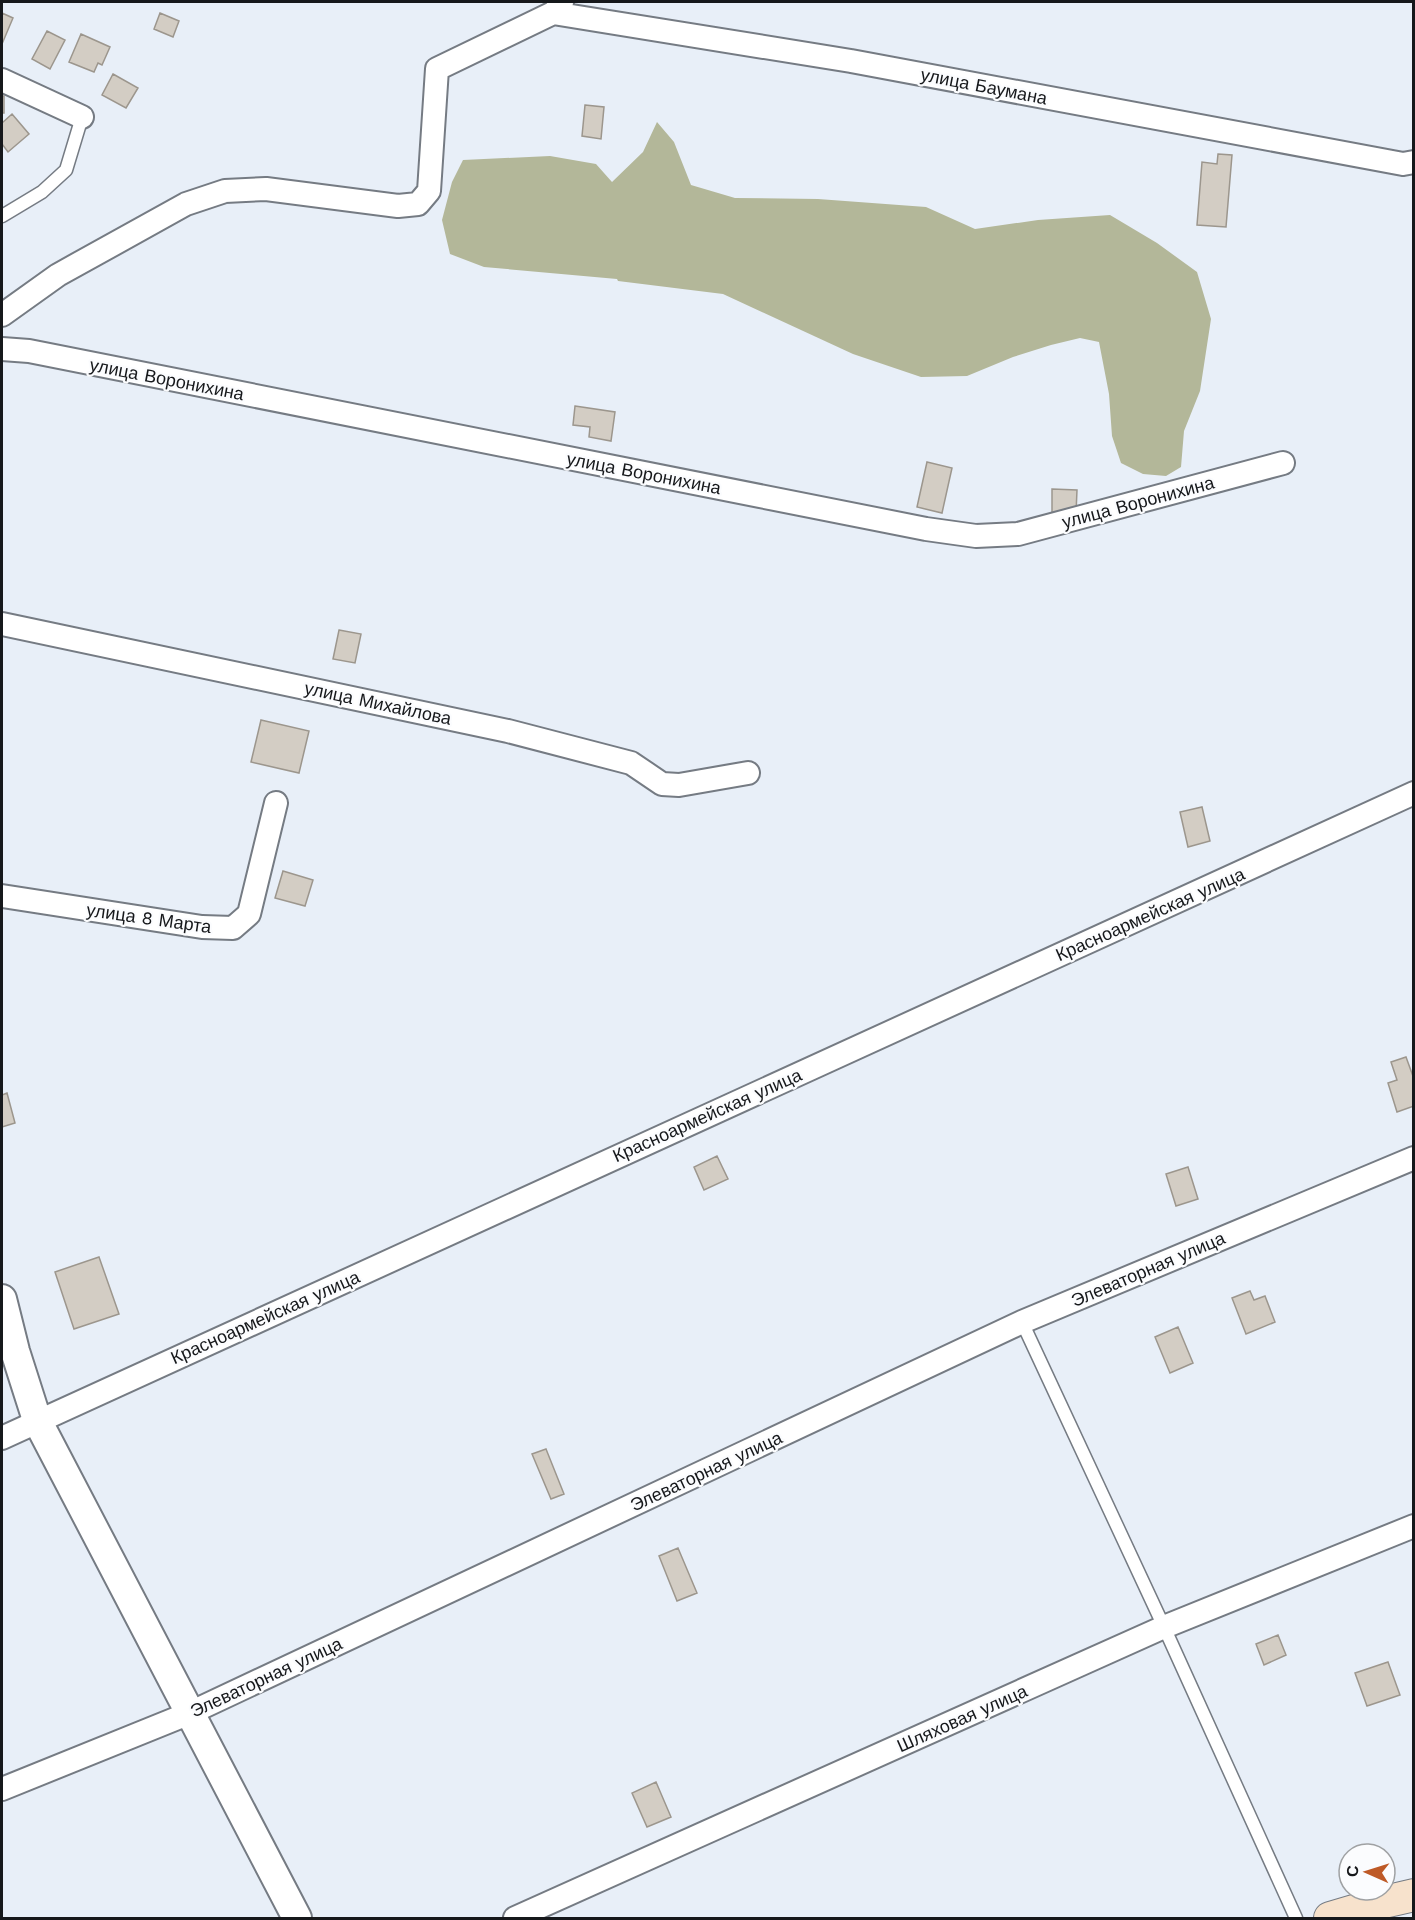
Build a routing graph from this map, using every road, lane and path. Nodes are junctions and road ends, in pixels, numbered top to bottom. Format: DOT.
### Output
graph roads {
  1 [pos="558,7"];
  2 [pos="2,80"];
  3 [pos="82,117"];
  4 [pos="1413,162"];
  5 [pos="2,216"];
  6 [pos="2,315"];
  7 [pos="2,349"];
  8 [pos="1283,463"];
  9 [pos="2,624"];
  10 [pos="748,773"];
  11 [pos="1413,794"];
  12 [pos="276,803"];
  13 [pos="2,896"];
  14 [pos="1413,1158"];
  15 [pos="2,1299"];
  16 [pos="1022,1322"];
  17 [pos="37,1420"];
  18 [pos="2,1438"];
  19 [pos="1413,1526"];
  20 [pos="1164,1628"];
  21 [pos="190,1713"];
  22 [pos="2,1789"];
  23 [pos="1413,1895"];
  24 [pos="297,1918"];
  25 [pos="514,1918"];
  26 [pos="1296,1918"];
  27 [pos="1330,1918"];
  1 -- 4 [label="street, улица Баумана"];
  1 -- 6 [label="street"];
  2 -- 3 [label="street"];
  3 -- 5 [label="lane"];
  7 -- 8 [label="street, улица Воронихина"];
  9 -- 10 [label="street, улица Михайлова"];
  11 -- 17 [label="street, Красноармейская улица"];
  12 -- 13 [label="street, улица 8 Марта"];
  14 -- 16 [label="street, Элеваторная улица"];
  15 -- 17 [label="street"];
  16 -- 20 [label="lane"];
  16 -- 21 [label="street, Элеваторная улица"];
  17 -- 18 [label="street, Красноармейская улица"];
  17 -- 21 [label="street"];
  19 -- 20 [label="street, Шляховая улица"];
  20 -- 25 [label="street, Шляховая улица"];
  20 -- 26 [label="lane"];
  21 -- 22 [label="street, Элеваторная улица"];
  21 -- 24 [label="street"];
  23 -- 27 [label="main road"];
}
